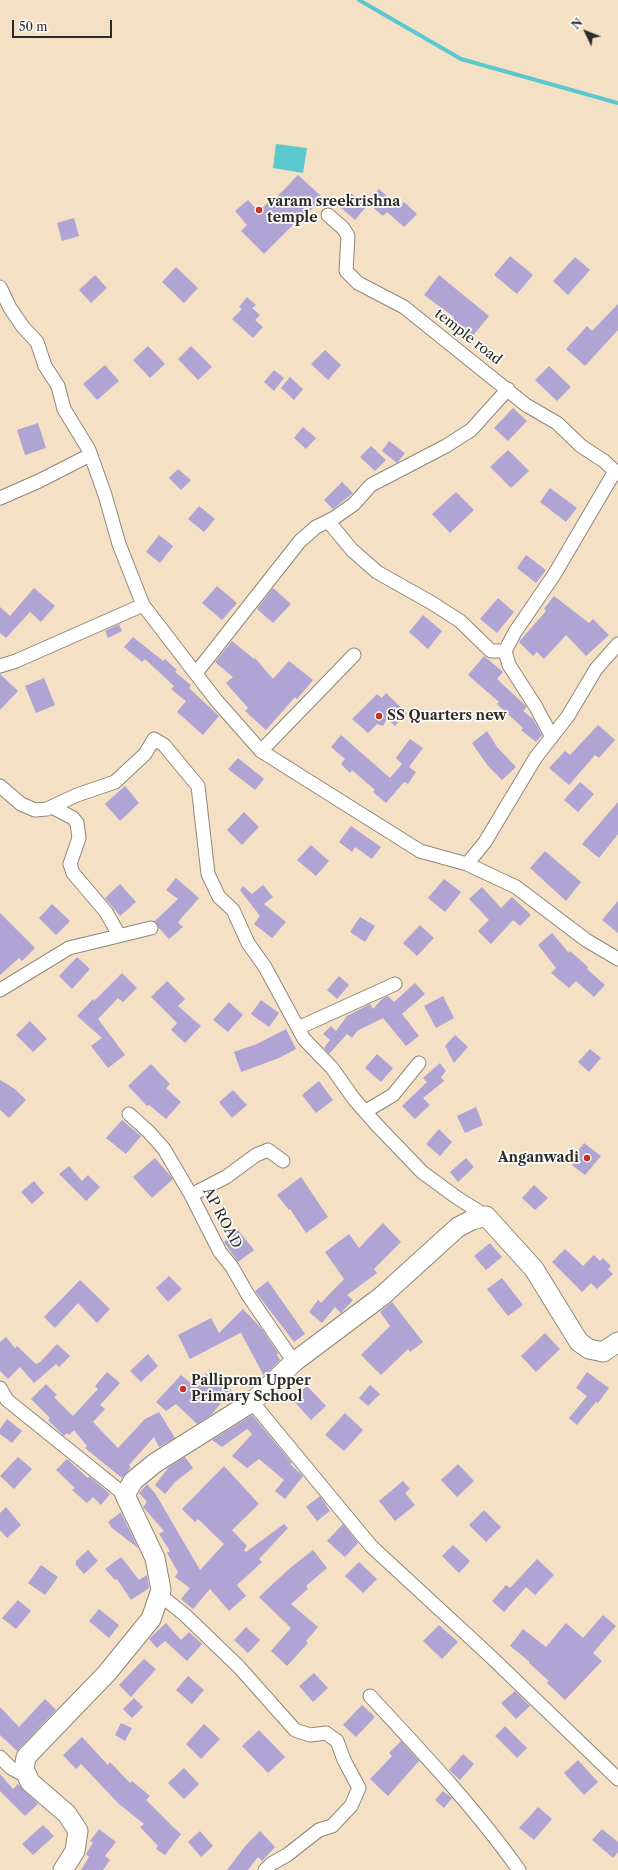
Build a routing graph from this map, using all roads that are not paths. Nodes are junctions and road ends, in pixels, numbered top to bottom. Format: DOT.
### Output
graph roads {
  1 [pos="328,215"];
  2 [pos="0,287"];
  3 [pos="508,389"];
  4 [pos="90,455"];
  5 [pos="616,473"];
  6 [pos="0,498"];
  7 [pos="328,521"];
  8 [pos="143,605"];
  9 [pos="618,644"];
  10 [pos="505,651"];
  11 [pos="354,655"];
  12 [pos="0,666"];
  13 [pos="196,673"];
  14 [pos="552,737"];
  15 [pos="261,751"];
  16 [pos="0,786"];
  17 [pos="52,807"];
  18 [pos="467,864"];
  19 [pos="151,928"];
  20 [pos="119,935"];
  21 [pos="618,959"];
  22 [pos="396,984"];
  23 [pos="0,990"];
  24 [pos="298,1028"];
  25 [pos="419,1063"];
  26 [pos="366,1111"];
  27 [pos="129,1114"];
  28 [pos="283,1161"];
  29 [pos="192,1195"];
  30 [pos="486,1216"];
  31 [pos="618,1342"];
  32 [pos="294,1362"];
  33 [pos="0,1388"];
  34 [pos="252,1402"];
  35 [pos="125,1495"];
  36 [pos="160,1595"];
  37 [pos="370,1696"];
  38 [pos="0,1757"];
  39 [pos="28,1777"];
  40 [pos="618,1779"];
  41 [pos="64,1870"];
  42 [pos="265,1870"];
  43 [pos="519,1870"];
  1 -- 3 [label="street, temple road"];
  2 -- 4 [label="street"];
  3 -- 5 [label="street, temple road"];
  3 -- 7 [label="street"];
  4 -- 6 [label="street"];
  4 -- 8 [label="street"];
  5 -- 10 [label="street"];
  7 -- 10 [label="street"];
  7 -- 13 [label="street"];
  8 -- 12 [label="street"];
  8 -- 13 [label="street"];
  9 -- 14 [label="street"];
  10 -- 14 [label="street"];
  11 -- 15 [label="street"];
  13 -- 15 [label="street"];
  14 -- 18 [label="street"];
  15 -- 18 [label="street"];
  16 -- 17 [label="street"];
  17 -- 20 [label="street"];
  17 -- 24 [label="street"];
  18 -- 21 [label="street"];
  19 -- 20 [label="street"];
  20 -- 23 [label="street"];
  22 -- 24 [label="street"];
  24 -- 26 [label="street"];
  25 -- 26 [label="street"];
  26 -- 30 [label="street"];
  27 -- 29 [label="street, AP ROAD"];
  28 -- 29 [label="street"];
  29 -- 32 [label="street, AP ROAD"];
  30 -- 31 [label="main road"];
  30 -- 32 [label="main road"];
  32 -- 34 [label="main road"];
  33 -- 35 [label="street"];
  34 -- 35 [label="main road"];
  34 -- 40 [label="street"];
  35 -- 36 [label="main road"];
  36 -- 39 [label="main road"];
  36 -- 42 [label="street"];
  37 -- 43 [label="street"];
  38 -- 39 [label="street"];
  39 -- 41 [label="main road"];
}
